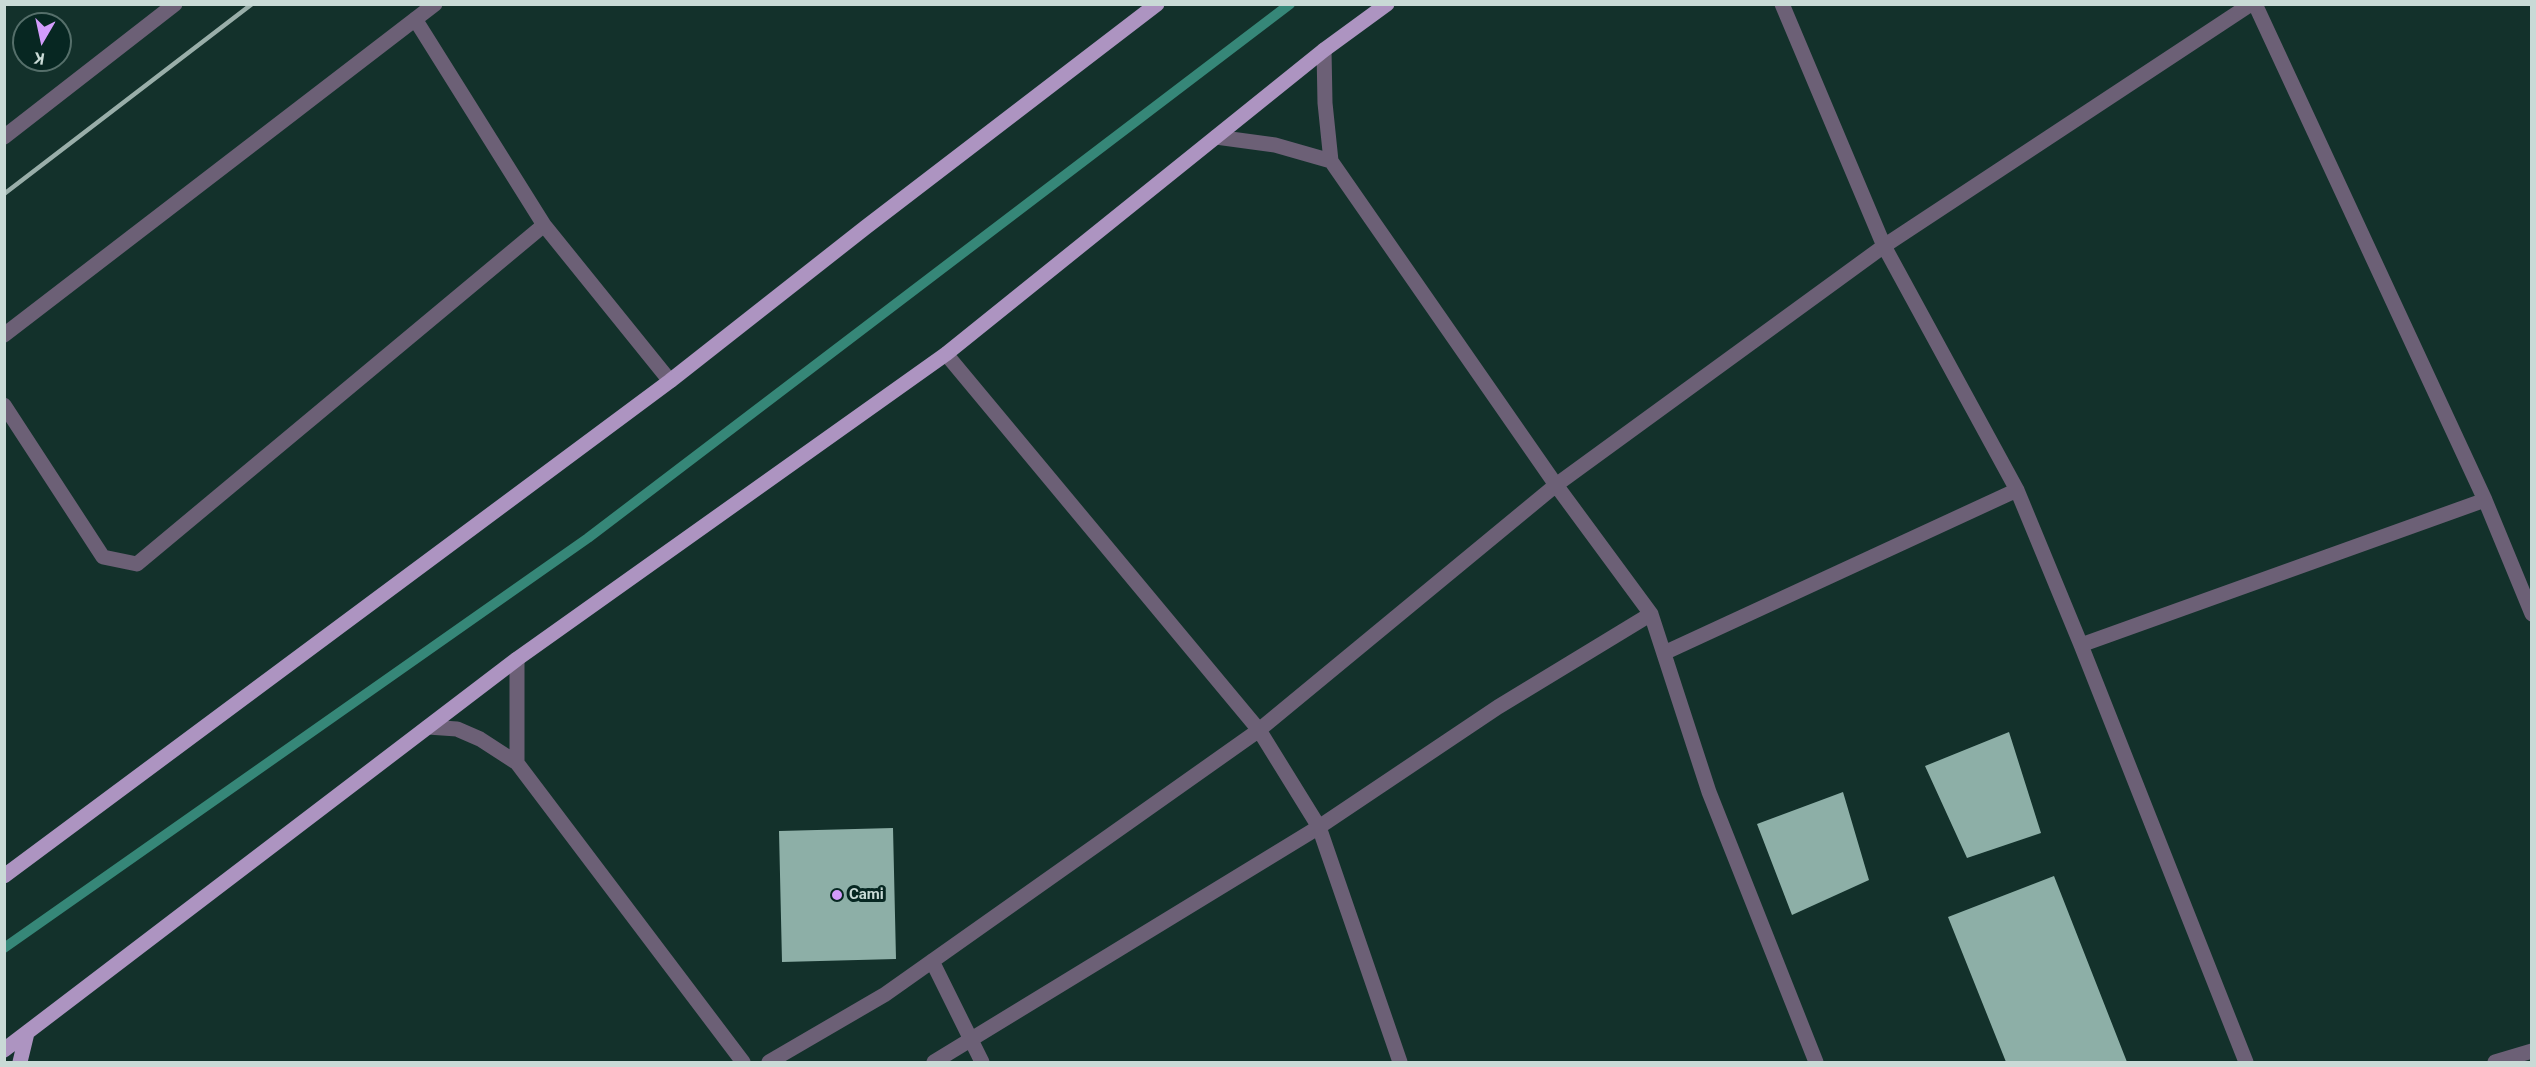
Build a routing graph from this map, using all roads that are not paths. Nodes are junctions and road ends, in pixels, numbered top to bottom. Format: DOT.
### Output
graph roads {
  1 [pos="175,4"];
  2 [pos="435,4"];
  3 [pos="1157,4"];
  4 [pos="1387,4"];
  5 [pos="1782,4"];
  6 [pos="2253,4"];
  7 [pos="415,19"];
  8 [pos="1324,50"];
  9 [pos="4,137"];
  10 [pos="1216,137"];
  11 [pos="1331,160"];
  12 [pos="544,225"];
  13 [pos="1884,246"];
  14 [pos="4,335"];
  15 [pos="946,354"];
  16 [pos="670,381"];
  17 [pos="4,405"];
  18 [pos="1556,485"];
  19 [pos="2016,490"];
  20 [pos="2486,501"];
  21 [pos="1651,614"];
  22 [pos="2532,614"];
  23 [pos="2081,645"];
  24 [pos="1664,653"];
  25 [pos="517,660"];
  26 [pos="428,727"];
  27 [pos="1259,730"];
  28 [pos="517,763"];
  29 [pos="1319,827"];
  30 [pos="4,876"];
  31 [pos="932,961"];
  32 [pos="27,1033"];
  33 [pos="971,1040"];
  34 [pos="4,1050"];
  35 [pos="2532,1051"];
  36 [pos="20,1062"];
  37 [pos="742,1062"];
  38 [pos="769,1062"];
  39 [pos="934,1062"];
  40 [pos="982,1062"];
  41 [pos="1400,1062"];
  42 [pos="1816,1062"];
  43 [pos="2246,1062"];
  44 [pos="2495,1062"];
  1 -- 9 [label="street"];
  2 -- 7 [label="street"];
  3 -- 16 [label="main road"];
  4 -- 8 [label="main road"];
  5 -- 13 [label="street"];
  6 -- 13 [label="street"];
  6 -- 20 [label="street"];
  7 -- 12 [label="street"];
  7 -- 14 [label="street"];
  8 -- 10 [label="main road"];
  8 -- 11 [label="street"];
  10 -- 11 [label="street"];
  10 -- 15 [label="main road"];
  11 -- 18 [label="street"];
  12 -- 16 [label="street"];
  12 -- 17 [label="street"];
  13 -- 18 [label="street"];
  13 -- 19 [label="street"];
  15 -- 25 [label="main road"];
  15 -- 27 [label="street"];
  16 -- 30 [label="main road"];
  18 -- 21 [label="street"];
  18 -- 27 [label="street"];
  19 -- 23 [label="street"];
  19 -- 24 [label="street"];
  20 -- 22 [label="street"];
  20 -- 23 [label="street"];
  21 -- 24 [label="street"];
  21 -- 29 [label="street"];
  23 -- 43 [label="street"];
  24 -- 42 [label="street"];
  25 -- 26 [label="main road"];
  25 -- 28 [label="street"];
  26 -- 28 [label="street"];
  26 -- 32 [label="main road"];
  27 -- 29 [label="street"];
  27 -- 31 [label="street"];
  28 -- 37 [label="street"];
  29 -- 33 [label="street"];
  29 -- 41 [label="street"];
  31 -- 33 [label="street"];
  31 -- 38 [label="street"];
  32 -- 34 [label="main road"];
  32 -- 36 [label="main road"];
  33 -- 39 [label="street"];
  33 -- 40 [label="street"];
  35 -- 44 [label="street"];
}
